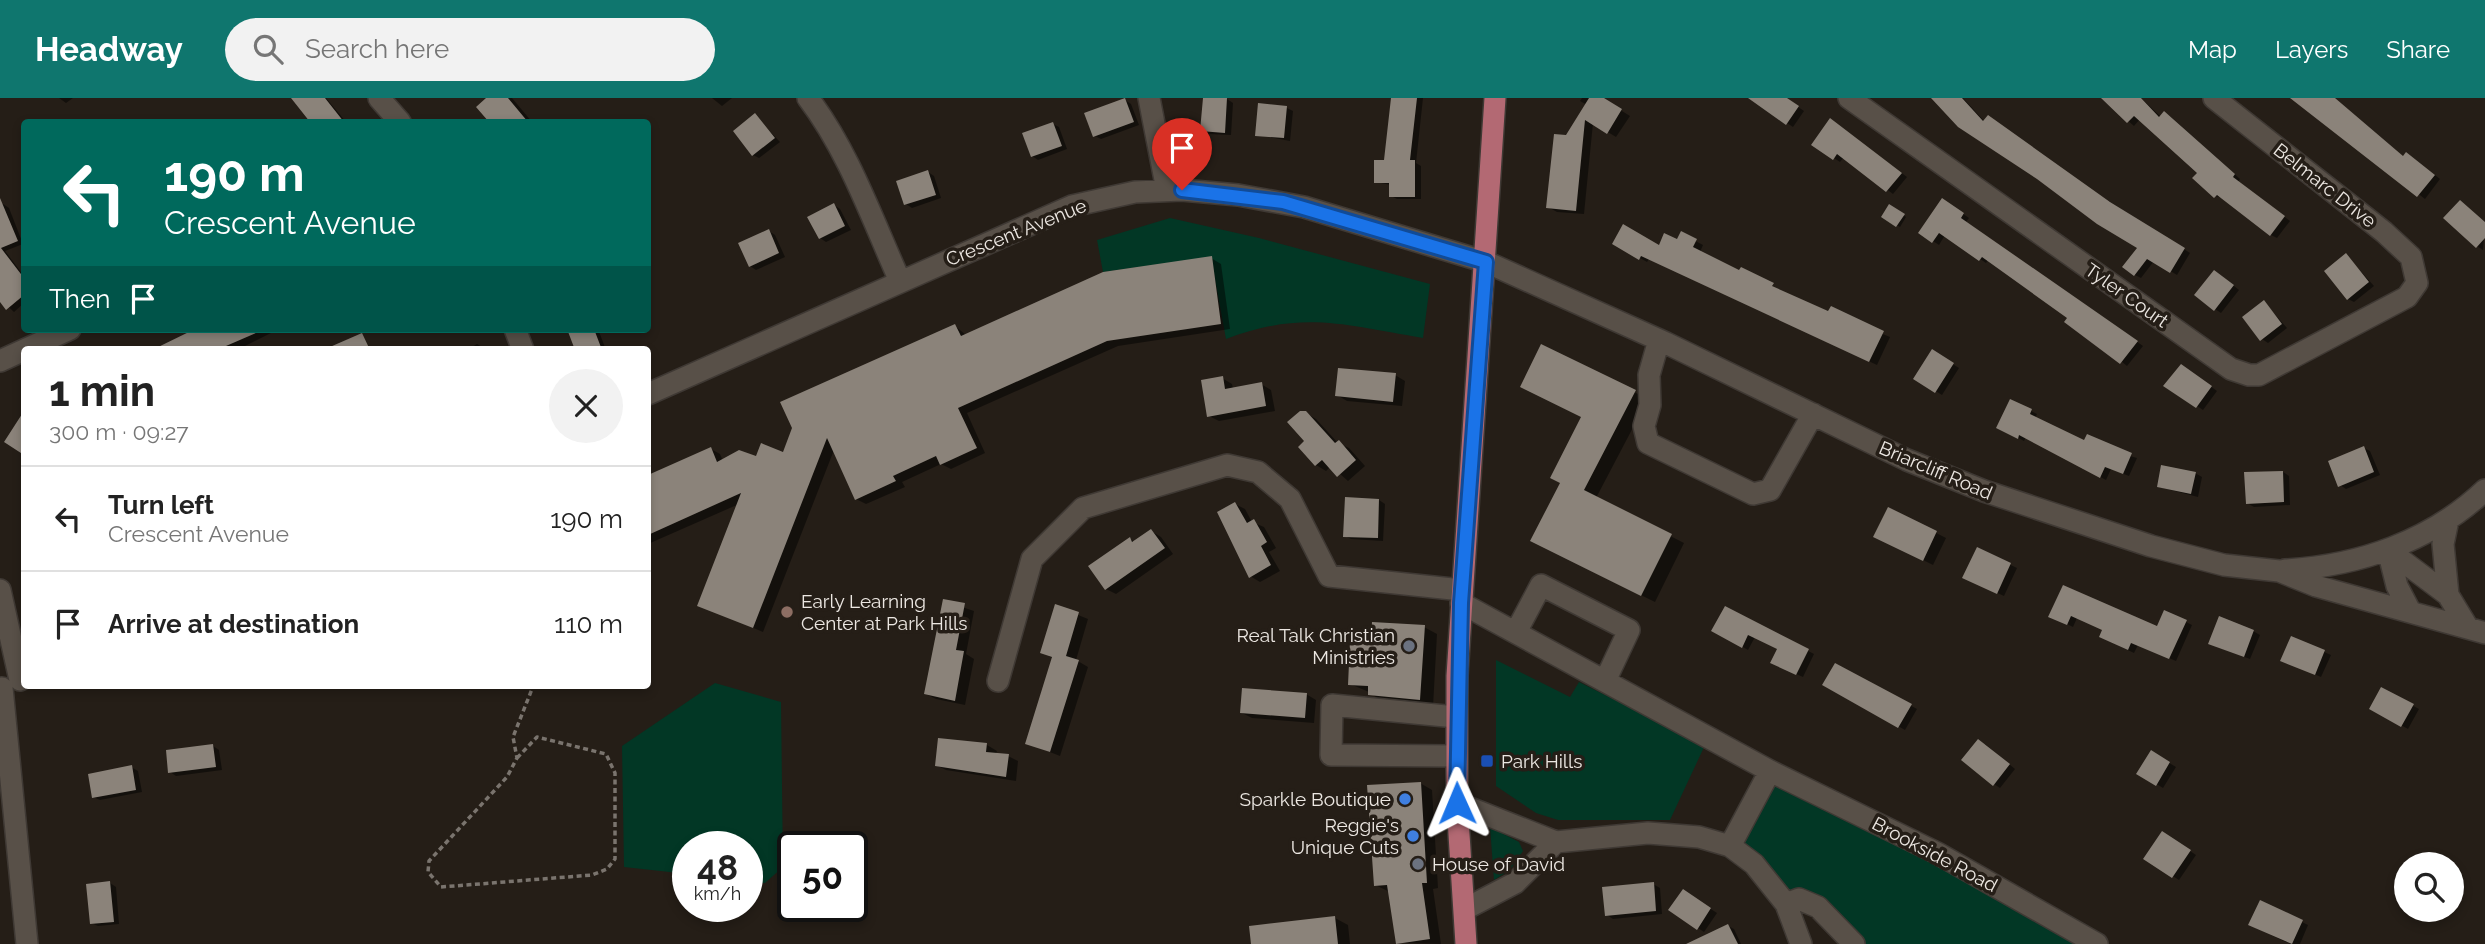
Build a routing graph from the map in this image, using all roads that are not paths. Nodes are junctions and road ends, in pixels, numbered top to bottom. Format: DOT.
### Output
graph roads {
  1 [pos="379,98"];
  2 [pos="808,98"];
  3 [pos="1149,98"];
  4 [pos="1495,98"];
  5 [pos="1849,98"];
  6 [pos="2214,98"];
  7 [pos="397,119"];
  8 [pos="1167,190"];
  9 [pos="1486,262"];
  10 [pos="900,281"];
  11 [pos="2417,284"];
  12 [pos="61,333"];
  13 [pos="1659,340"];
  14 [pos="33,346"];
  15 [pos="21,351"];
  16 [pos="0,361"];
  17 [pos="651,393"];
  18 [pos="1813,414"];
  19 [pos="2485,490"];
  20 [pos="2448,520"];
  21 [pos="2388,550"];
  22 [pos="2280,571"];
  23 [pos="0,590"];
  24 [pos="2448,595"];
  25 [pos="1461,596"];
  26 [pos="2410,611"];
  27 [pos="2477,631"];
  28 [pos="1516,632"];
  29 [pos="998,681"];
  30 [pos="1605,681"];
  31 [pos="12,684"];
  32 [pos="1456,717"];
  33 [pos="1456,756"];
  34 [pos="1770,771"];
  35 [pos="1457,803"];
  36 [pos="1556,842"];
  37 [pos="1730,846"];
  38 [pos="1786,904"];
  39 [pos="1465,909"];
  40 [pos="27,944"];
  41 [pos="1466,944"];
  42 [pos="1801,944"];
  43 [pos="1853,944"];
  44 [pos="2096,944"];
  1 -- 7 [label="street"];
  2 -- 10 [label="street"];
  3 -- 8 [label="street"];
  4 -- 9 [label="main road"];
  5 -- 11 [label="street, Tyler Court"];
  6 -- 11 [label="street, Belmarc Drive"];
  8 -- 9 [label="street, Crescent Avenue"];
  8 -- 10 [label="street, Crescent Avenue"];
  9 -- 13 [label="street, Briarcliff Road"];
  9 -- 25 [label="main road"];
  10 -- 17 [label="street, Crescent Avenue"];
  12 -- 14 [label="street"];
  13 -- 18 [label="street, Briarcliff Road"];
  13 -- 18 [label="street"];
  15 -- 16 [label="street"];
  18 -- 22 [label="street, Briarcliff Road"];
  19 -- 20 [label="street"];
  20 -- 21 [label="street"];
  20 -- 24 [label="street, Briarcliff Road"];
  21 -- 22 [label="street"];
  21 -- 24 [label="street, Briarcliff Road"];
  21 -- 26 [label="street"];
  22 -- 26 [label="street, Briarcliff Road"];
  23 -- 31 [label="street"];
  24 -- 27 [label="street, Briarcliff Road"];
  25 -- 28 [label="street, Brookside Road"];
  25 -- 29 [label="street"];
  25 -- 32 [label="main road"];
  26 -- 27 [label="street, Briarcliff Road"];
  28 -- 30 [label="street, Brookside Road"];
  28 -- 30 [label="street"];
  30 -- 34 [label="street, Brookside Road"];
  31 -- 40 [label="street"];
  32 -- 33 [label="main road"];
  32 -- 33 [label="street"];
  33 -- 35 [label="main road"];
  34 -- 37 [label="street"];
  34 -- 44 [label="street, Brookside Road"];
  35 -- 36 [label="street"];
  35 -- 39 [label="main road"];
  36 -- 37 [label="street"];
  36 -- 39 [label="street"];
  37 -- 38 [label="street"];
  38 -- 42 [label="street"];
  38 -- 43 [label="street"];
  39 -- 41 [label="main road"];
}
